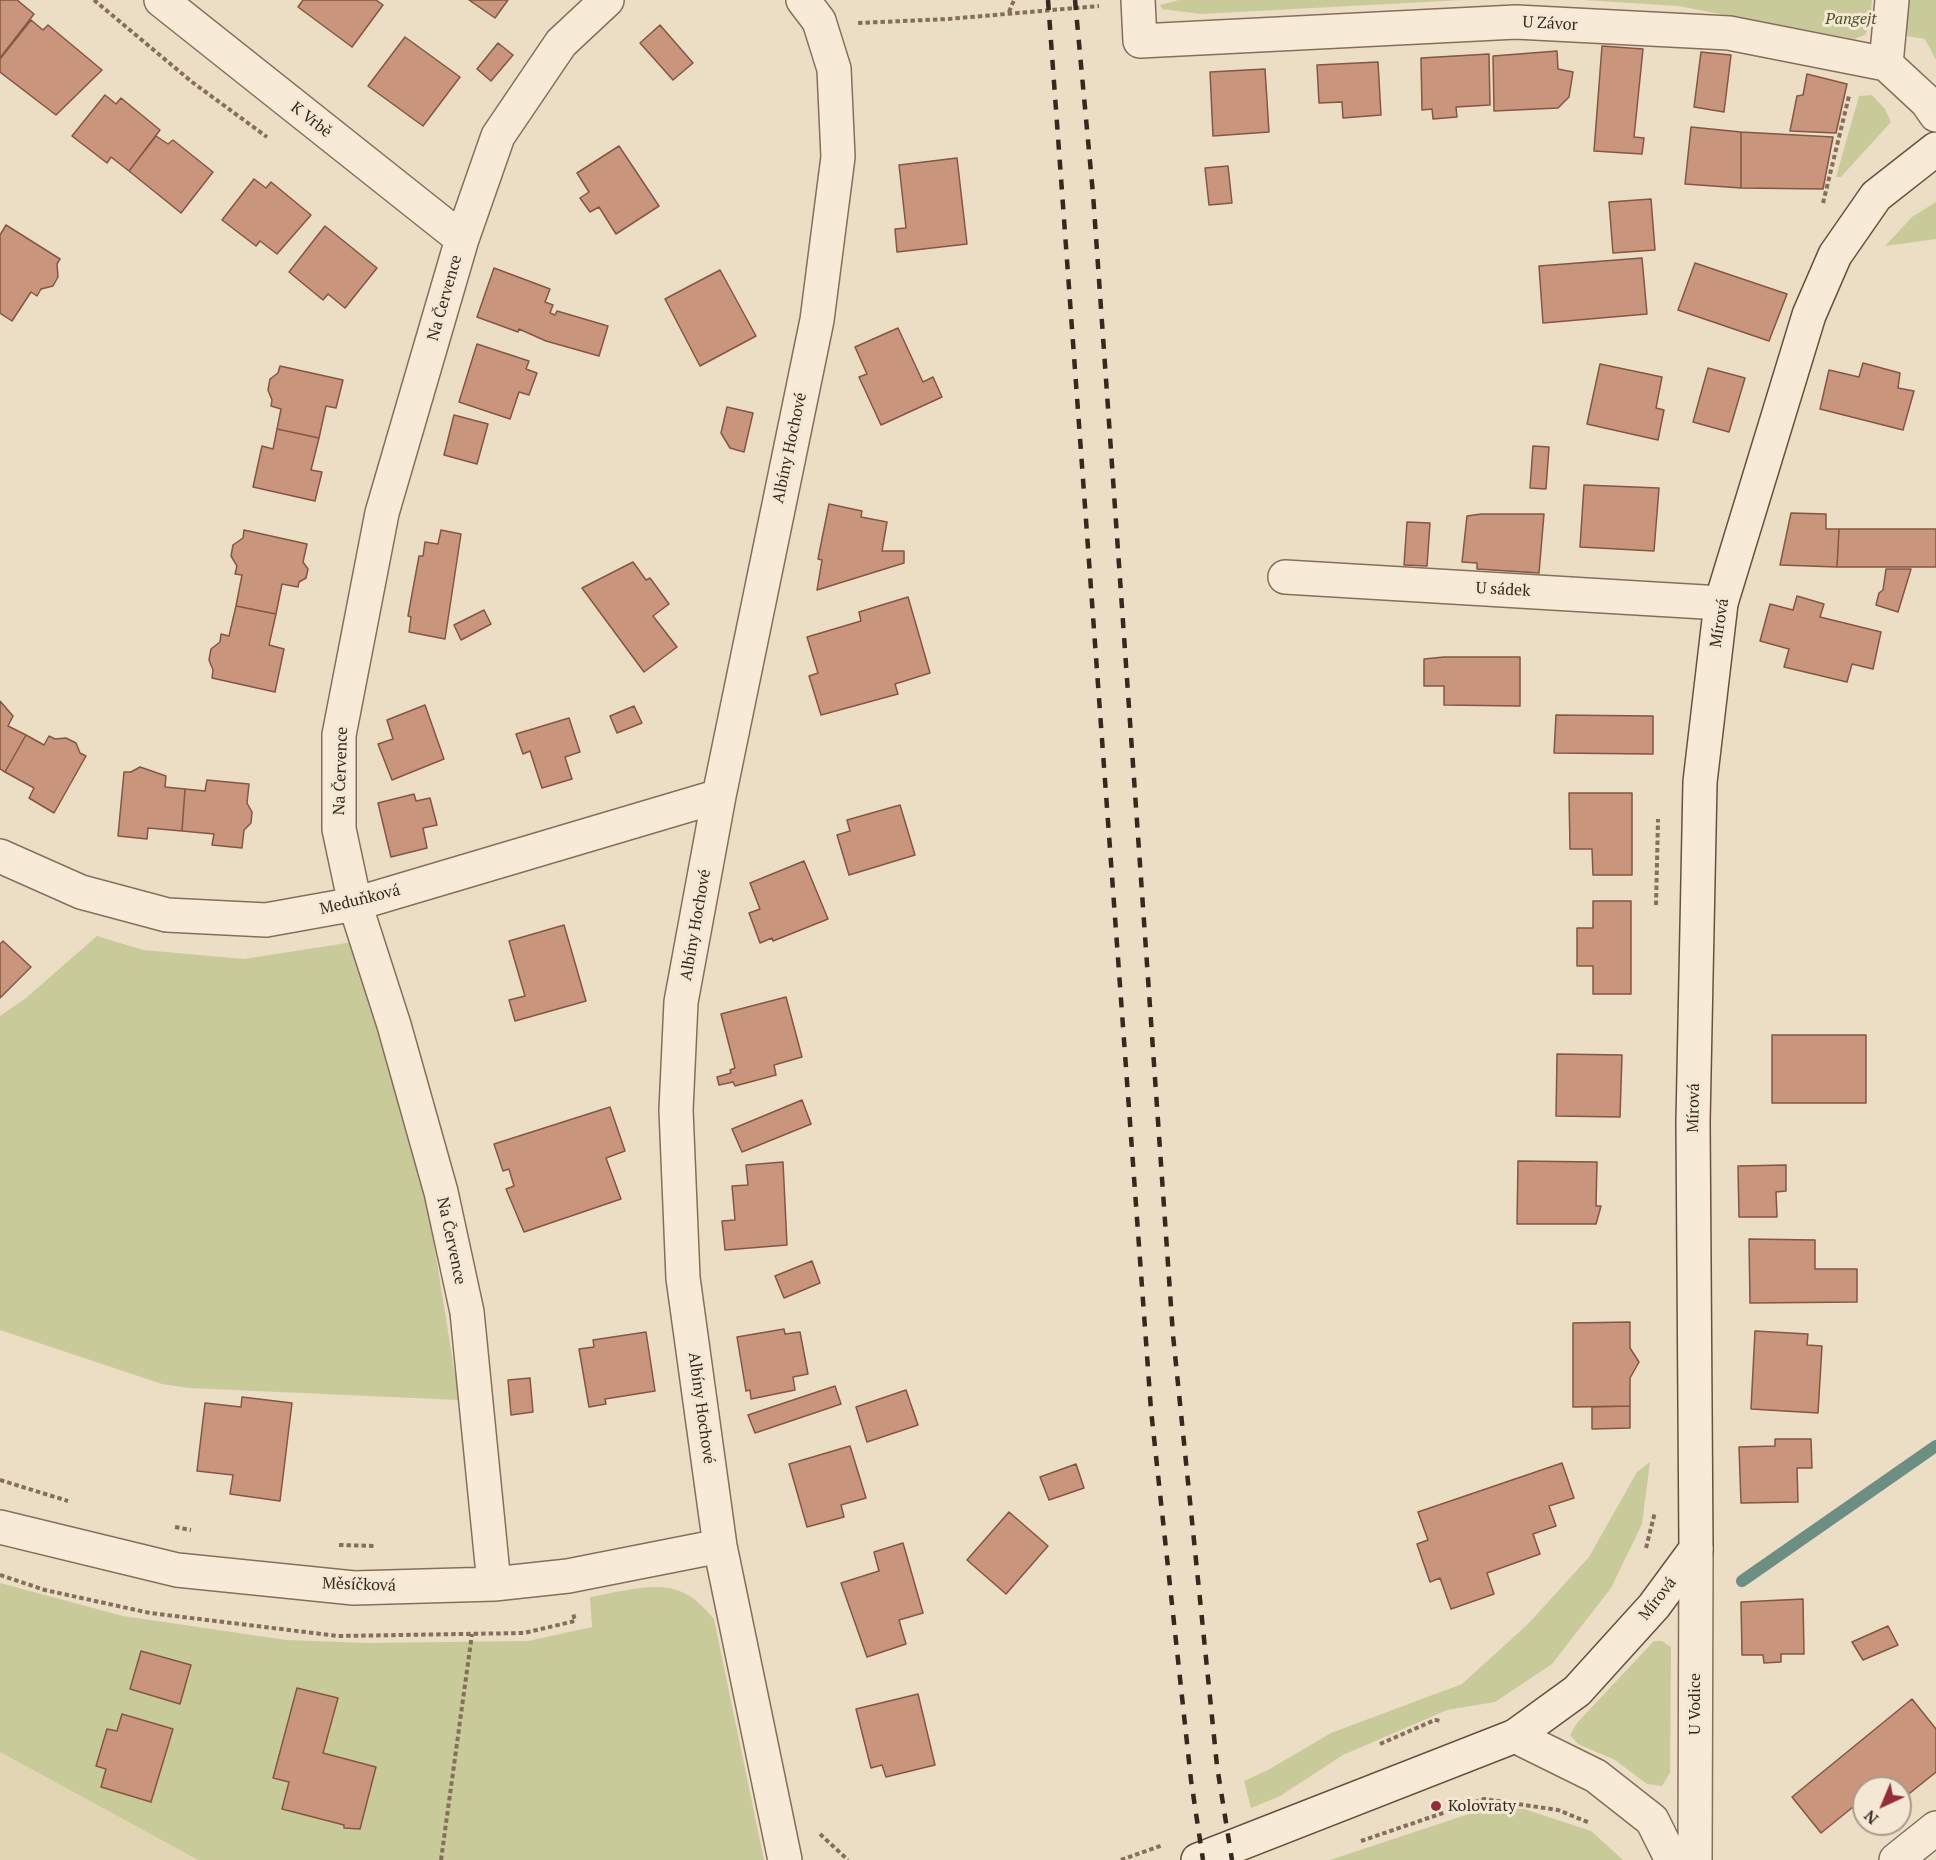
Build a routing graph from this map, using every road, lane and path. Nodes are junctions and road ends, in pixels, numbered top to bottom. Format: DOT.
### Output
graph roads {
  1 [pos="94,0"];
  2 [pos="161,0"];
  3 [pos="607,0"];
  4 [pos="803,0"];
  5 [pos="1014,0"];
  6 [pos="1138,0"];
  7 [pos="1892,0"];
  8 [pos="1009,12"];
  9 [pos="1873,61"];
  10 [pos="1936,115"];
  11 [pos="271,140"];
  12 [pos="1936,149"];
  13 [pos="1828,201"];
  14 [pos="462,239"];
  15 [pos="1285,577"];
  16 [pos="1721,603"];
  17 [pos="719,796"];
  18 [pos="1659,808"];
  19 [pos="0,856"];
  20 [pos="355,904"];
  21 [pos="1656,911"];
  22 [pos="0,1480"];
  23 [pos="78,1504"];
  24 [pos="1657,1505"];
  25 [pos="166,1525"];
  26 [pos="0,1527"];
  27 [pos="199,1532"];
  28 [pos="328,1545"];
  29 [pos="386,1546"];
  30 [pos="720,1546"];
  31 [pos="1696,1549"];
  32 [pos="1644,1553"];
  33 [pos="0,1575"];
  34 [pos="568,1576"];
  35 [pos="494,1584"];
  36 [pos="472,1634"];
  37 [pos="1447,1722"];
  38 [pos="1515,1736"];
  39 [pos="1370,1749"];
  40 [pos="813,1825"];
  41 [pos="1598,1826"];
  42 [pos="1936,1828"];
  43 [pos="1359,1841"];
  44 [pos="1165,1844"];
  45 [pos="1209,1856"];
  46 [pos="441,1860"];
  47 [pos="785,1860"];
  48 [pos="848,1860"];
  49 [pos="1121,1860"];
  50 [pos="1672,1860"];
  51 [pos="1695,1860"];
  52 [pos="1896,1860"];
  1 -- 11 [label="path"];
  2 -- 14 [label="street, K Vrbě"];
  3 -- 14 [label="street, Na Července"];
  4 -- 17 [label="street, Albíny Hochové"];
  5 -- 8 [label="path"];
  6 -- 9 [label="street, U Závor"];
  7 -- 9 [label="street"];
  9 -- 10 [label="street"];
  9 -- 13 [label="path"];
  12 -- 16 [label="street, Mírová"];
  14 -- 20 [label="street, Na Července"];
  15 -- 16 [label="street, U sádek"];
  16 -- 31 [label="street, Mírová"];
  17 -- 20 [label="street, Meduňková"];
  17 -- 30 [label="street, Albíny Hochové"];
  18 -- 21 [label="path"];
  19 -- 20 [label="street, Meduňková"];
  20 -- 35 [label="street, Na Července"];
  22 -- 23 [label="path"];
  24 -- 32 [label="path"];
  25 -- 27 [label="path"];
  26 -- 35 [label="street, Měsíčková"];
  28 -- 29 [label="path"];
  30 -- 34 [label="street, Měsíčková"];
  30 -- 47 [label="street, Albíny Hochové"];
  31 -- 38 [label="street, Mírová"];
  31 -- 51 [label="street, U Vodice"];
  33 -- 36 [label="path"];
  34 -- 35 [label="street, Měsíčková"];
  34 -- 36 [label="path"];
  36 -- 46 [label="path"];
  37 -- 39 [label="path"];
  38 -- 45 [label="street, Mírová"];
  38 -- 50 [label="street"];
  40 -- 48 [label="path"];
  41 -- 43 [label="path"];
  42 -- 52 [label="street"];
  44 -- 49 [label="path"];
}
